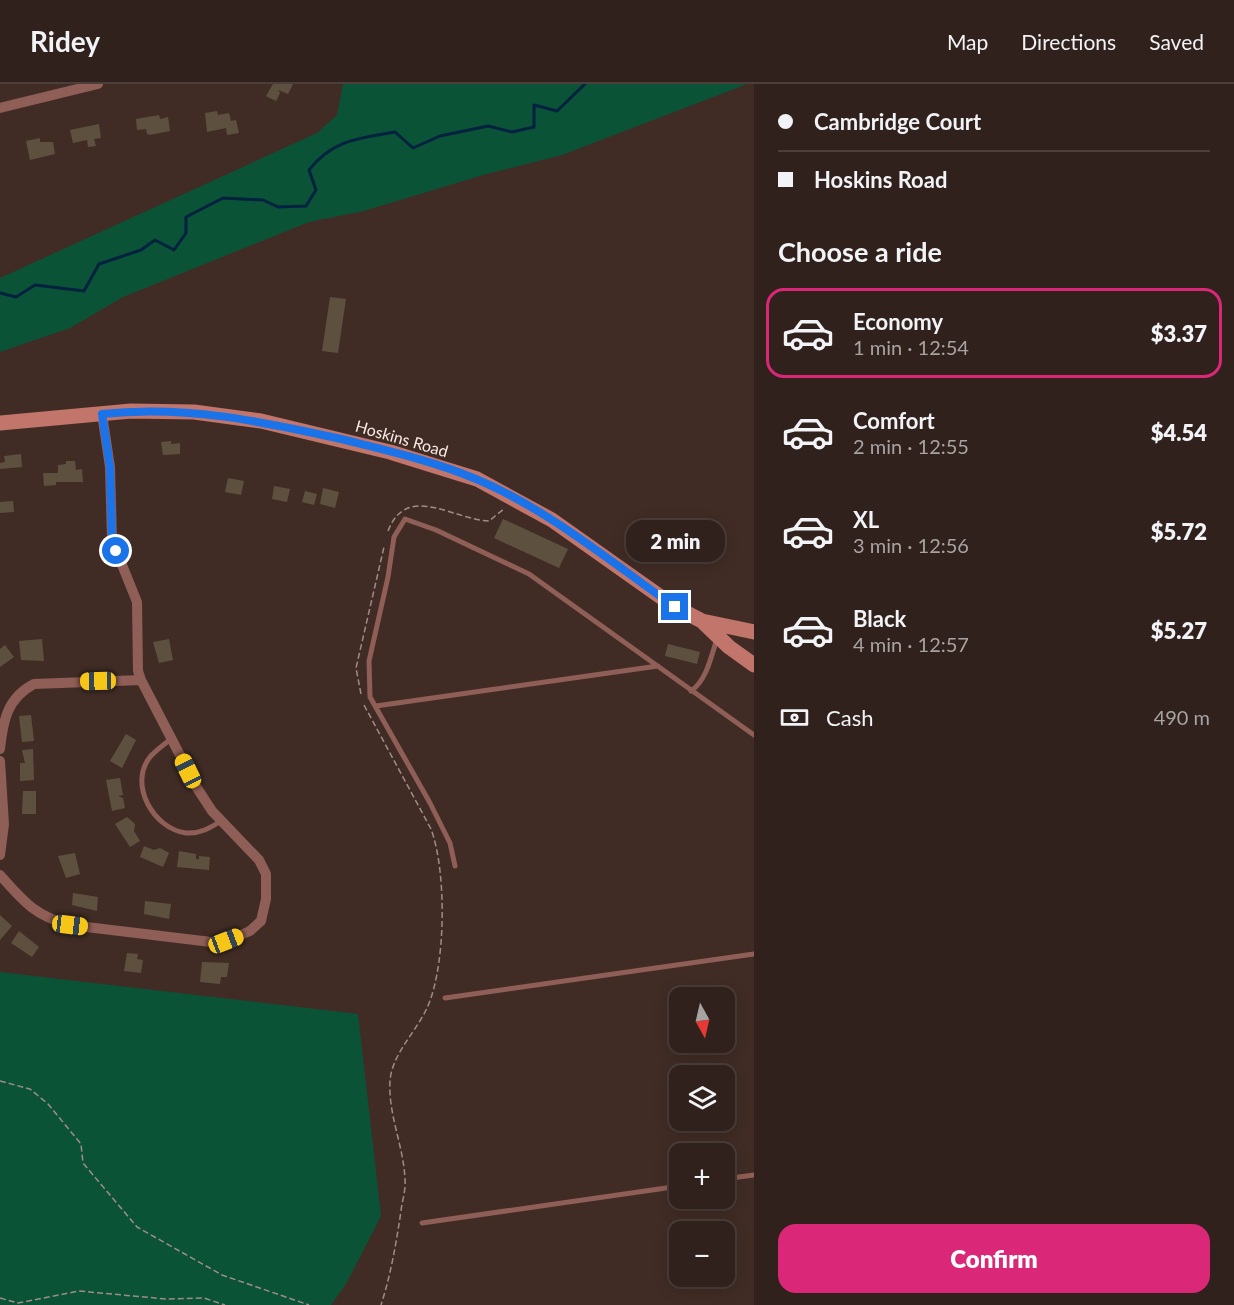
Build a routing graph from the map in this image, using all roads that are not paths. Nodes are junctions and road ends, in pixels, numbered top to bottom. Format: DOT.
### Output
graph roads {
  1 [pos="98,84"];
  2 [pos="0,108"];
  3 [pos="102,414"];
  4 [pos="0,423"];
  5 [pos="702,621"];
  6 [pos="754,632"];
  7 [pos="718,637"];
  8 [pos="754,665"];
  9 [pos="658,666"];
  10 [pos="141,680"];
  11 [pos="692,691"];
  12 [pos="375,706"];
  13 [pos="754,735"];
  14 [pos="172,738"];
  15 [pos="0,749"];
  16 [pos="0,761"];
  17 [pos="221,821"];
  18 [pos="0,855"];
  19 [pos="455,866"];
  20 [pos="0,875"];
  21 [pos="754,954"];
  22 [pos="445,998"];
  23 [pos="754,1175"];
  24 [pos="735,1178"];
  25 [pos="669,1188"];
  26 [pos="422,1223"];
  1 -- 2 [label="street"];
  3 -- 4 [label="street, Hoskins Road"];
  3 -- 5 [label="street, Hoskins Road"];
  3 -- 10 [label="street"];
  5 -- 6 [label="street, Hoskins Road"];
  5 -- 7 [label="street"];
  7 -- 8 [label="street"];
  7 -- 11 [label="lane"];
  9 -- 11 [label="lane"];
  9 -- 12 [label="lane"];
  9 -- 12 [label="lane"];
  10 -- 14 [label="street"];
  10 -- 15 [label="street"];
  11 -- 13 [label="lane"];
  12 -- 19 [label="lane"];
  14 -- 17 [label="street"];
  14 -- 17 [label="lane"];
  16 -- 18 [label="street"];
  17 -- 20 [label="street"];
  21 -- 22 [label="lane"];
  23 -- 24 [label="lane"];
  25 -- 26 [label="lane"];
}
